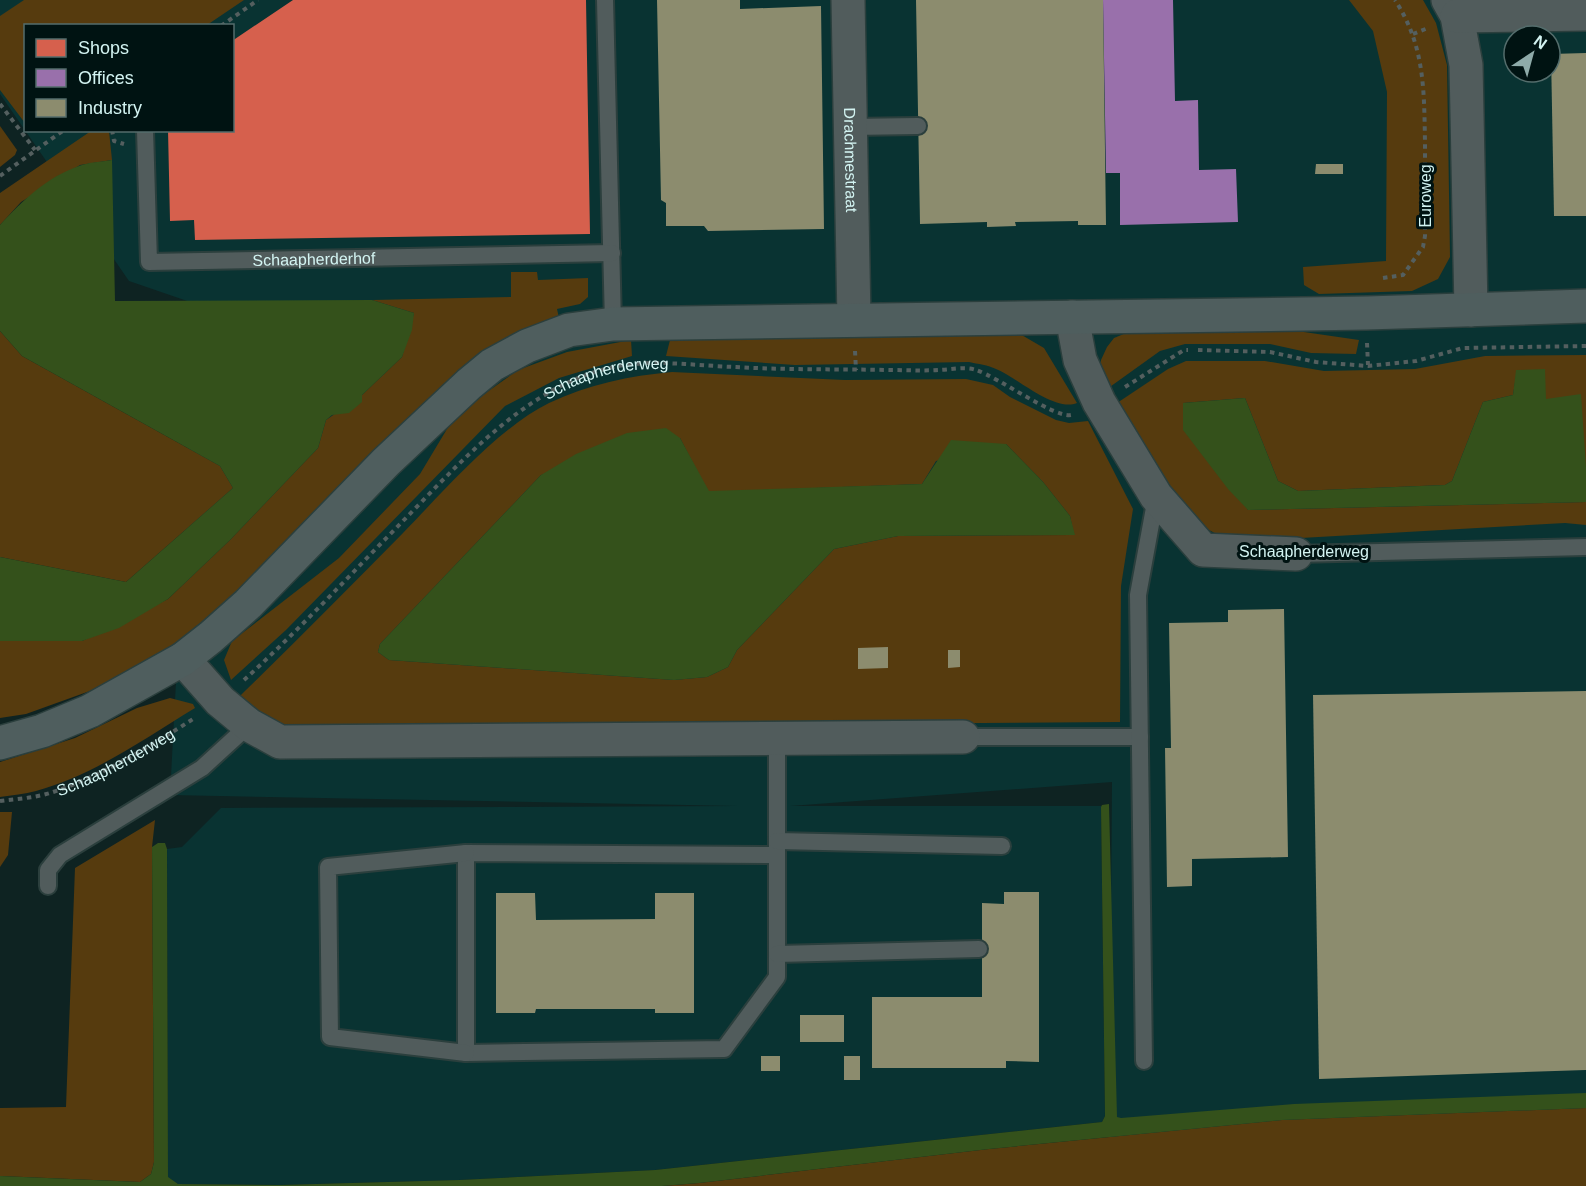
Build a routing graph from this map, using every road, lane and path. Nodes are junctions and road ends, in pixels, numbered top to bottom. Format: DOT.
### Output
graph roads {
  1 [pos="258,0"];
  2 [pos="605,0"];
  3 [pos="848,0"];
  4 [pos="1395,0"];
  5 [pos="1453,8"];
  6 [pos="1586,14"];
  7 [pos="224,24"];
  8 [pos="0,104"];
  9 [pos="918,126"];
  10 [pos="850,128"];
  11 [pos="61,132"];
  12 [pos="145,132"];
  13 [pos="35,150"];
  14 [pos="0,176"];
  15 [pos="612,253"];
  16 [pos="1586,306"];
  17 [pos="1471,310"];
  18 [pos="1367,313"];
  19 [pos="1072,317"];
  20 [pos="855,320"];
  21 [pos="613,324"];
  22 [pos="1586,346"];
  23 [pos="1368,366"];
  24 [pos="1099,402"];
  25 [pos="1156,496"];
  26 [pos="1586,547"];
  27 [pos="1296,554"];
  28 [pos="183,659"];
  29 [pos="220,701"];
  30 [pos="249,725"];
  31 [pos="1140,737"];
  32 [pos="963,738"];
  33 [pos="777,739"];
  34 [pos="0,743"];
  35 [pos="0,801"];
  36 [pos="1002,846"];
  37 [pos="777,848"];
  38 [pos="466,853"];
  39 [pos="48,886"];
  40 [pos="979,950"];
  41 [pos="777,954"];
  42 [pos="466,1053"];
  43 [pos="1144,1061"];
  1 -- 7 [label="path"];
  2 -- 15 [label="lane"];
  3 -- 10 [label="street, Drachmestraat"];
  4 -- 18 [label="path, Euroweg"];
  5 -- 6 [label="street"];
  5 -- 17 [label="street"];
  8 -- 13 [label="path"];
  9 -- 10 [label="lane"];
  10 -- 20 [label="street, Drachmestraat"];
  11 -- 13 [label="path"];
  12 -- 15 [label="lane, Schaapherderhof"];
  13 -- 14 [label="path"];
  15 -- 21 [label="lane"];
  16 -- 17 [label="street"];
  17 -- 18 [label="street"];
  18 -- 19 [label="street"];
  18 -- 23 [label="path, Euroweg"];
  19 -- 20 [label="street"];
  19 -- 24 [label="street, Schaapherderweg"];
  20 -- 21 [label="street"];
  21 -- 28 [label="street"];
  22 -- 23 [label="path, Schaapherderweg"];
  23 -- 24 [label="path, Schaapherderweg"];
  24 -- 25 [label="street, Schaapherderweg"];
  24 -- 29 [label="path, Schaapherderweg"];
  25 -- 27 [label="street, Schaapherderweg"];
  25 -- 31 [label="lane"];
  26 -- 27 [label="lane, Schaapherderweg"];
  28 -- 29 [label="street"];
  28 -- 34 [label="street"];
  29 -- 30 [label="street"];
  29 -- 35 [label="path, Schaapherderweg"];
  30 -- 33 [label="street"];
  30 -- 39 [label="lane"];
  31 -- 32 [label="lane"];
  31 -- 43 [label="lane"];
  32 -- 33 [label="street"];
  33 -- 37 [label="lane"];
  36 -- 37 [label="lane"];
  37 -- 38 [label="lane"];
  37 -- 41 [label="lane"];
  38 -- 42 [label="lane"];
  38 -- 42 [label="lane"];
  40 -- 41 [label="lane"];
  41 -- 42 [label="lane"];
}
